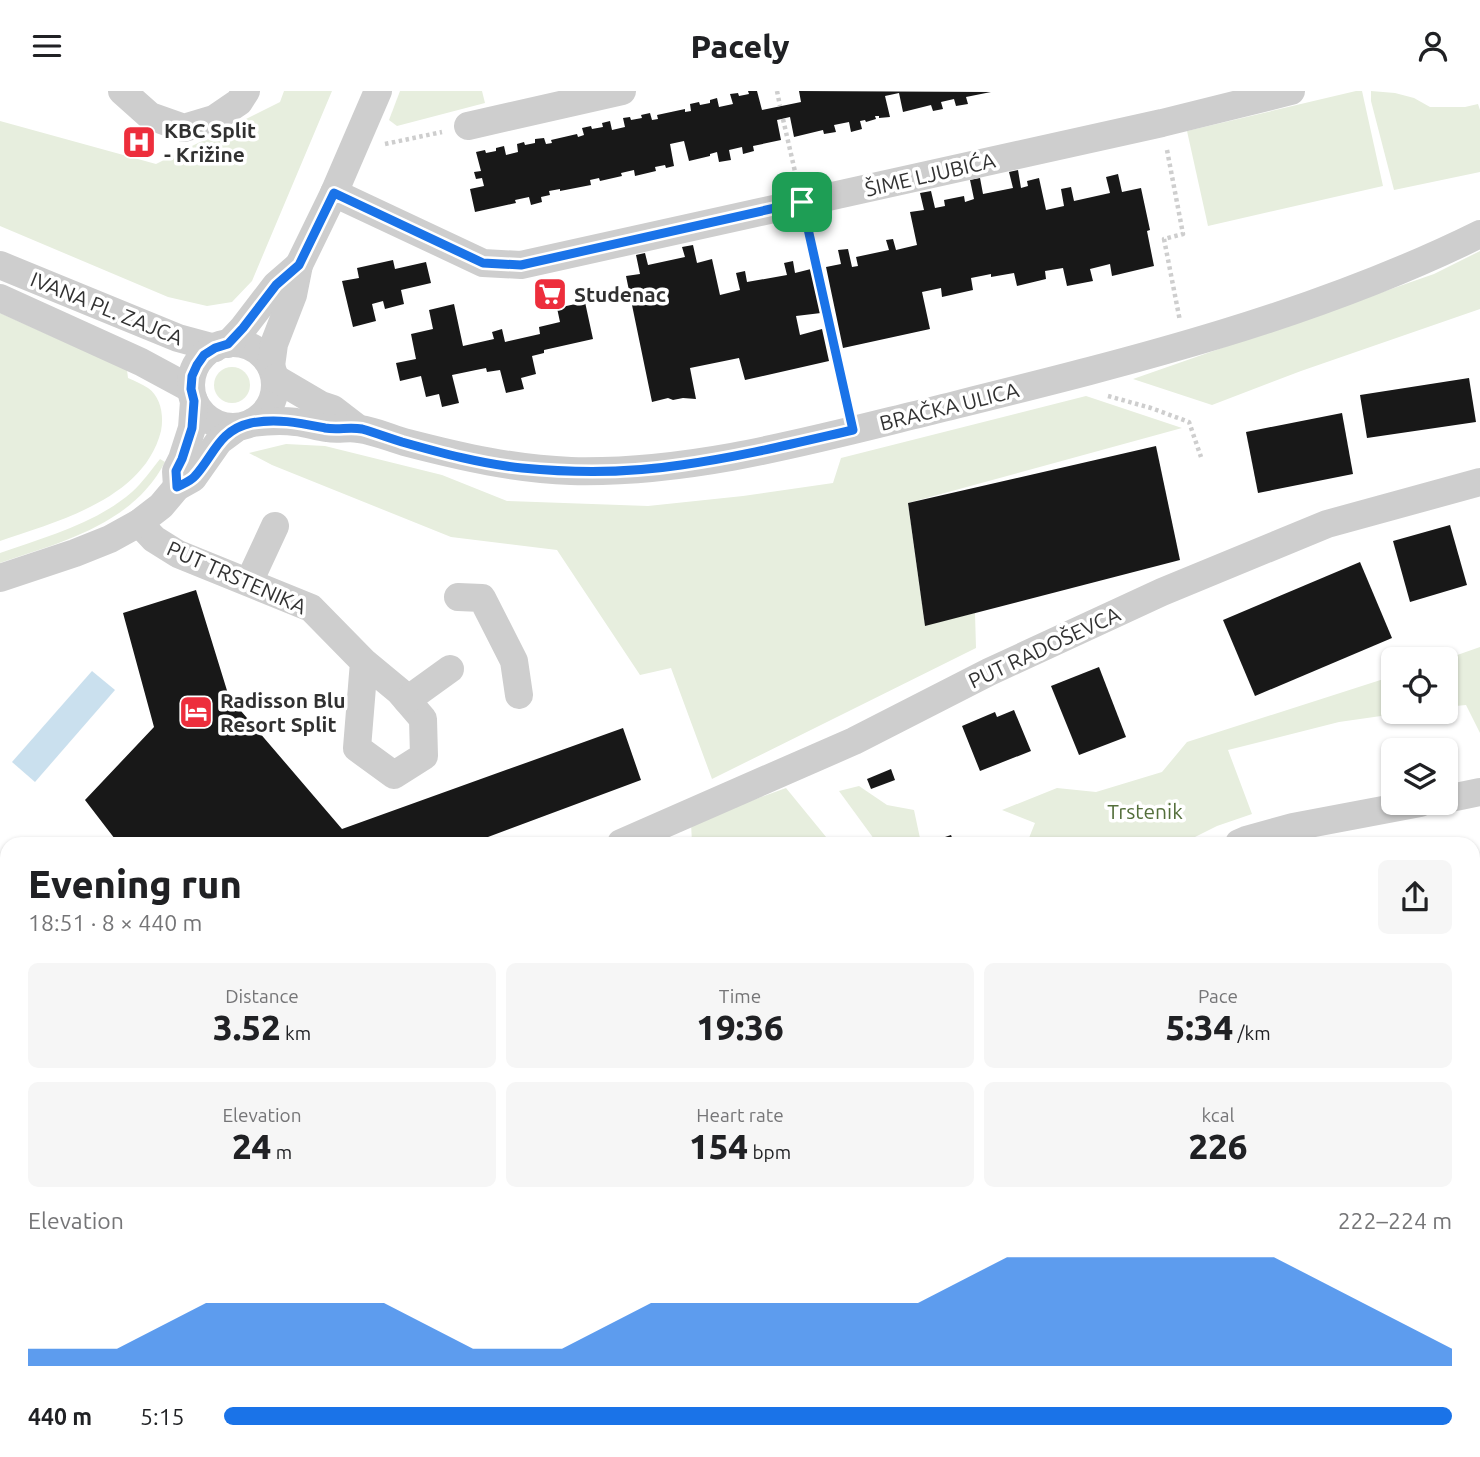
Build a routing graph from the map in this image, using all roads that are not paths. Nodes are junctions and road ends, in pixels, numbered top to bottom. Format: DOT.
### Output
graph roads {
  1 [pos="122,91"];
  2 [pos="246,91"];
  3 [pos="378,91"];
  4 [pos="622,91"];
  5 [pos="1291,91"];
  6 [pos="468,126"];
  7 [pos="334,193"];
  8 [pos="1480,234"];
  9 [pos="0,265"];
  10 [pos="299,265"];
  11 [pos="0,298"];
  12 [pos="221,346"];
  13 [pos="273,372"];
  14 [pos="193,395"];
  15 [pos="245,425"];
  16 [pos="359,429"];
  17 [pos="1480,482"];
  18 [pos="177,487"];
  19 [pos="139,523"];
  20 [pos="275,526"];
  21 [pos="0,578"];
  22 [pos="249,582"];
  23 [pos="458,597"];
  24 [pos="364,662"];
  25 [pos="450,669"];
  26 [pos="519,695"];
  27 [pos="407,700"];
  28 [pos="1480,792"];
  29 [pos="1458,797"];
  30 [pos="1381,810"];
  31 [pos="635,837"];
  32 [pos="1257,837"];
  1 -- 2 [label="street"];
  3 -- 7 [label="street"];
  4 -- 6 [label="street"];
  5 -- 7 [label="street, ŠIME LJUBIĆA"];
  7 -- 10 [label="street"];
  8 -- 16 [label="street, BRAČKA ULICA"];
  9 -- 12 [label="street, IVANA PL. ZAJCA"];
  10 -- 12 [label="street"];
  10 -- 13 [label="street"];
  11 -- 14 [label="street, IVANA PL. ZAJCA"];
  12 -- 13 [label="street"];
  12 -- 14 [label="street"];
  13 -- 15 [label="street"];
  13 -- 16 [label="street, BRAČKA ULICA"];
  14 -- 15 [label="street"];
  14 -- 18 [label="street"];
  15 -- 16 [label="street, BRAČKA ULICA"];
  15 -- 18 [label="street, PUT TRSTENIKA"];
  17 -- 31 [label="street, PUT RADOŠEVCA"];
  18 -- 19 [label="street, PUT TRSTENIKA"];
  19 -- 21 [label="street, PUT TRSTENIKA"];
  19 -- 22 [label="street, PUT TRSTENIKA"];
  20 -- 22 [label="street"];
  22 -- 24 [label="street, PUT TRSTENIKA"];
  23 -- 26 [label="street"];
  24 -- 27 [label="street, PUT TRSTENIKA"];
  24 -- 27 [label="street, PUT TRSTENIKA"];
  25 -- 27 [label="street"];
  28 -- 29 [label="street"];
  30 -- 32 [label="street"];
}
